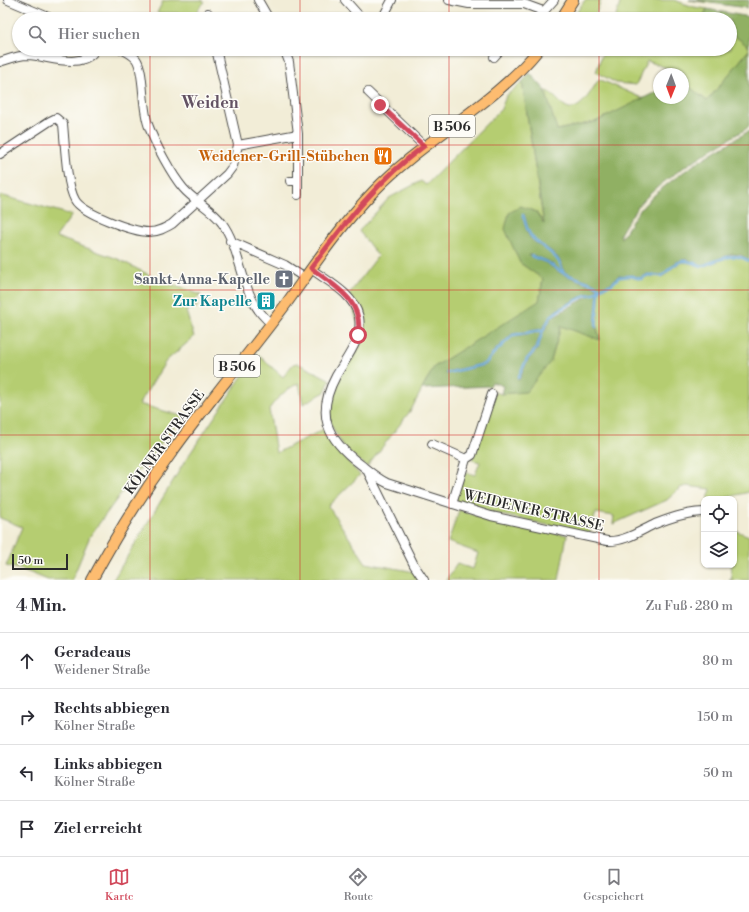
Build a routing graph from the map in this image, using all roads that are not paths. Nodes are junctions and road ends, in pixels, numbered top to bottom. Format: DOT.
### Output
graph roads {
  1 [pos="8,0"];
  2 [pos="258,0"];
  3 [pos="345,0"];
  4 [pos="392,0"];
  5 [pos="449,0"];
  6 [pos="554,0"];
  7 [pos="573,0"];
  8 [pos="543,11"];
  9 [pos="36,12"];
  10 [pos="265,12"];
  11 [pos="356,12"];
  12 [pos="386,12"];
  13 [pos="565,12"];
  14 [pos="22,56"];
  15 [pos="34,56"];
  16 [pos="88,56"];
  17 [pos="132,56"];
  18 [pos="218,56"];
  19 [pos="287,56"];
  20 [pos="532,56"];
  21 [pos="0,62"];
  22 [pos="368,92"];
  23 [pos="298,134"];
  24 [pos="238,144"];
  25 [pos="424,146"];
  26 [pos="0,154"];
  27 [pos="298,195"];
  28 [pos="198,201"];
  29 [pos="230,241"];
  30 [pos="311,268"];
  31 [pos="305,278"];
  32 [pos="271,323"];
  33 [pos="492,394"];
  34 [pos="432,444"];
  35 [pos="466,459"];
  36 [pos="368,471"];
  37 [pos="452,504"];
  38 [pos="701,512"];
  39 [pos="92,580"];
  40 [pos="424,580"];
  1 -- 9 [label="street"];
  2 -- 10 [label="street"];
  3 -- 11 [label="street"];
  4 -- 12 [label="street"];
  5 -- 8 [label="street"];
  6 -- 8 [label="street"];
  7 -- 13 [label="main road"];
  14 -- 21 [label="street"];
  15 -- 16 [label="street"];
  17 -- 28 [label="street"];
  18 -- 24 [label="street"];
  19 -- 23 [label="street"];
  20 -- 25 [label="main road, KÖLNER STRASSE / B 506"];
  22 -- 25 [label="street"];
  23 -- 24 [label="street"];
  23 -- 27 [label="street"];
  24 -- 28 [label="street"];
  25 -- 30 [label="main road, KÖLNER STRASSE / B 506"];
  26 -- 28 [label="street"];
  28 -- 29 [label="street"];
  29 -- 31 [label="street"];
  29 -- 32 [label="street"];
  30 -- 31 [label="main road, KÖLNER STRASSE / B 506"];
  30 -- 36 [label="street, WEIDENER STRASSE"];
  31 -- 32 [label="main road, KÖLNER STRASSE / B 506"];
  32 -- 39 [label="main road, KÖLNER STRASSE / B 506"];
  33 -- 35 [label="street"];
  34 -- 35 [label="street"];
  35 -- 37 [label="street"];
  36 -- 37 [label="street, WEIDENER STRASSE"];
  36 -- 40 [label="street"];
  37 -- 38 [label="street, WEIDENER STRASSE"];
}
